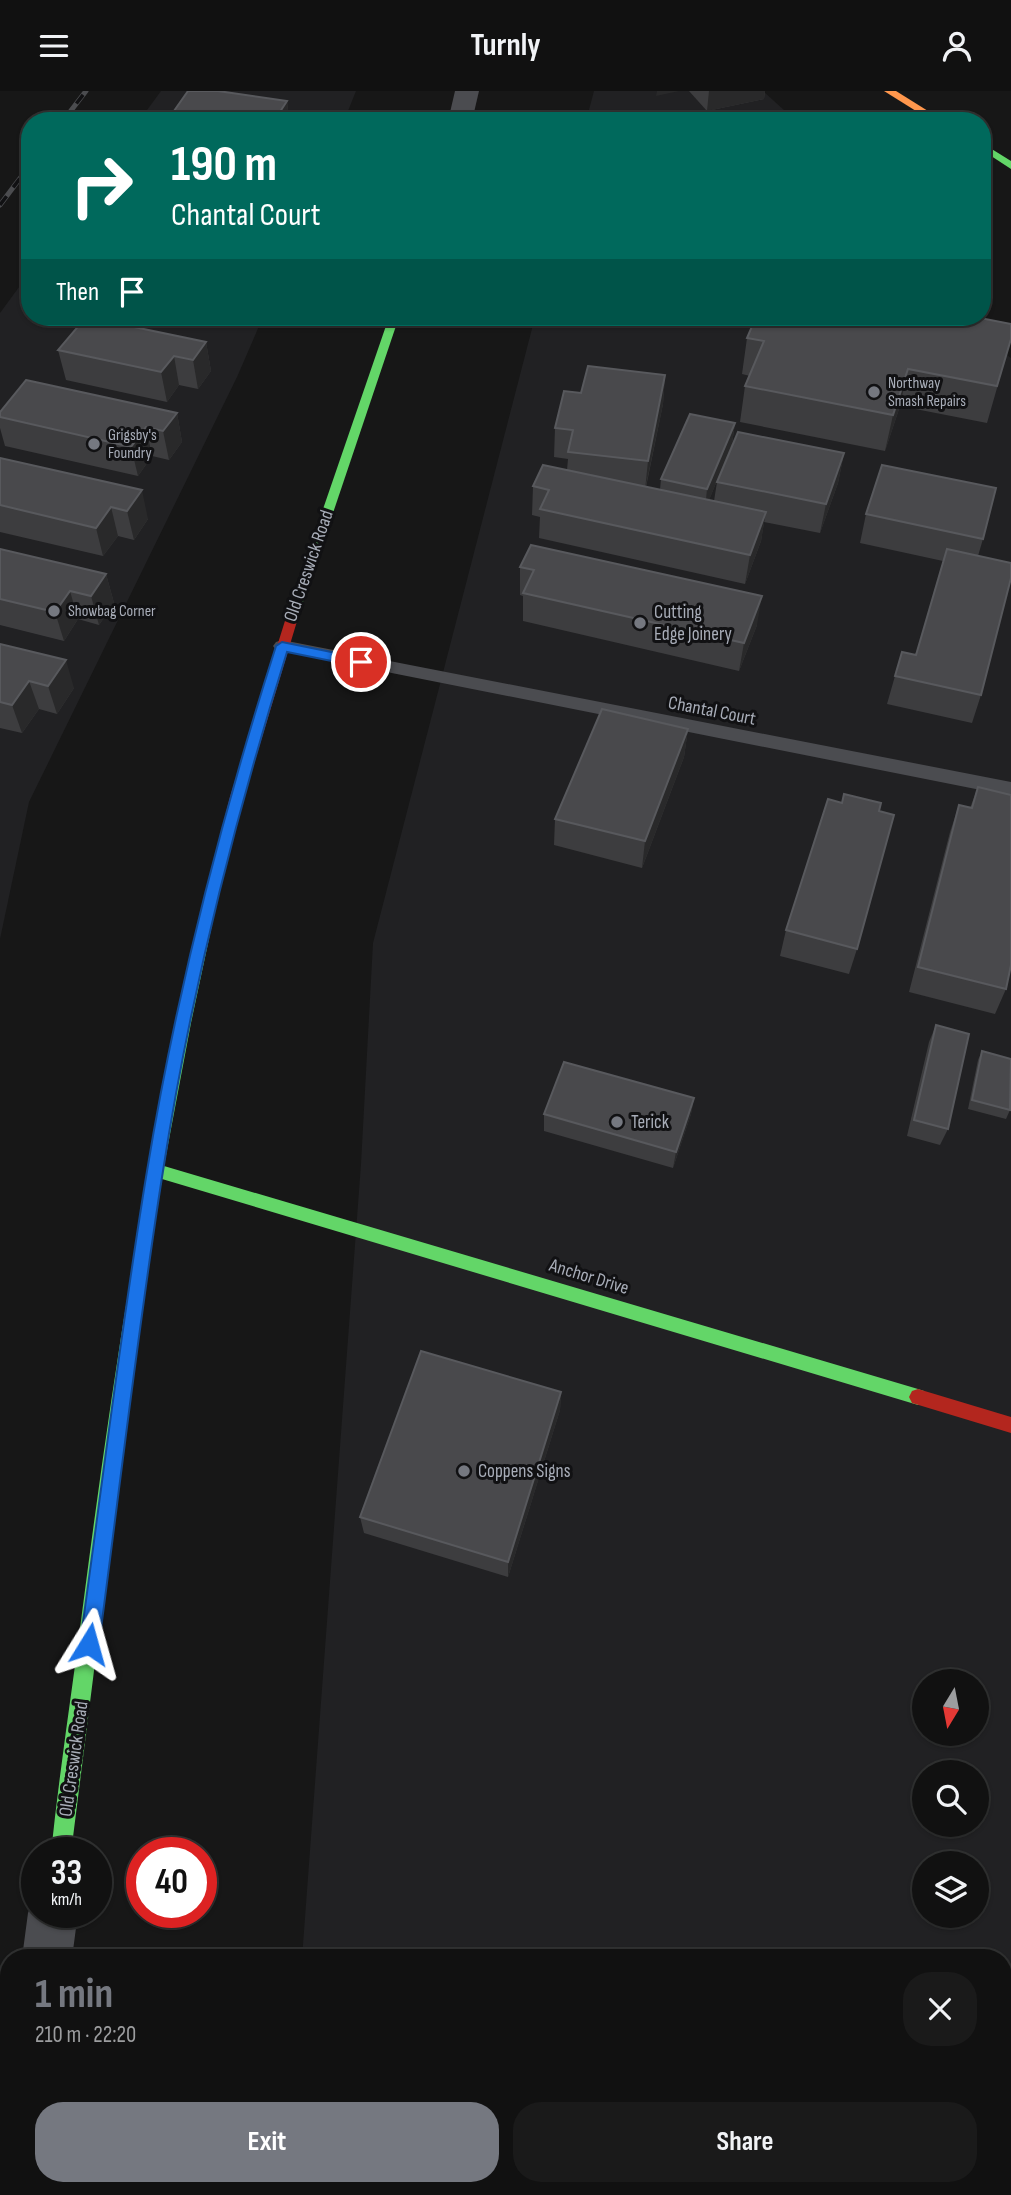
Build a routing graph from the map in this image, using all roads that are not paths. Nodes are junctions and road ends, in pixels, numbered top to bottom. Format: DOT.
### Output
graph roads {
  1 [pos="467,91"];
  2 [pos="889,91"];
  3 [pos="934,98"];
  4 [pos="462,112"];
  5 [pos="924,112"];
  6 [pos="949,112"];
  7 [pos="991,151"];
  8 [pos="1011,166"];
  9 [pos="391,326"];
  10 [pos="282,646"];
  11 [pos="1011,789"];
  12 [pos="155,1170"];
  13 [pos="1011,1425"];
  14 [pos="63,1837"];
  15 [pos="51,1928"];
  16 [pos="48,1949"];
  1 -- 4 [label="street"];
  2 -- 5 [label="main road"];
  3 -- 6 [label="main road"];
  7 -- 8 [label="main road"];
  9 -- 10 [label="main road, Old Creswick Road"];
  10 -- 11 [label="lane, Chantal Court"];
  10 -- 12 [label="main road, Old Creswick Road"];
  12 -- 13 [label="main road, Anchor Drive"];
  12 -- 14 [label="main road, Old Creswick Road"];
  15 -- 16 [label="street"];
}
